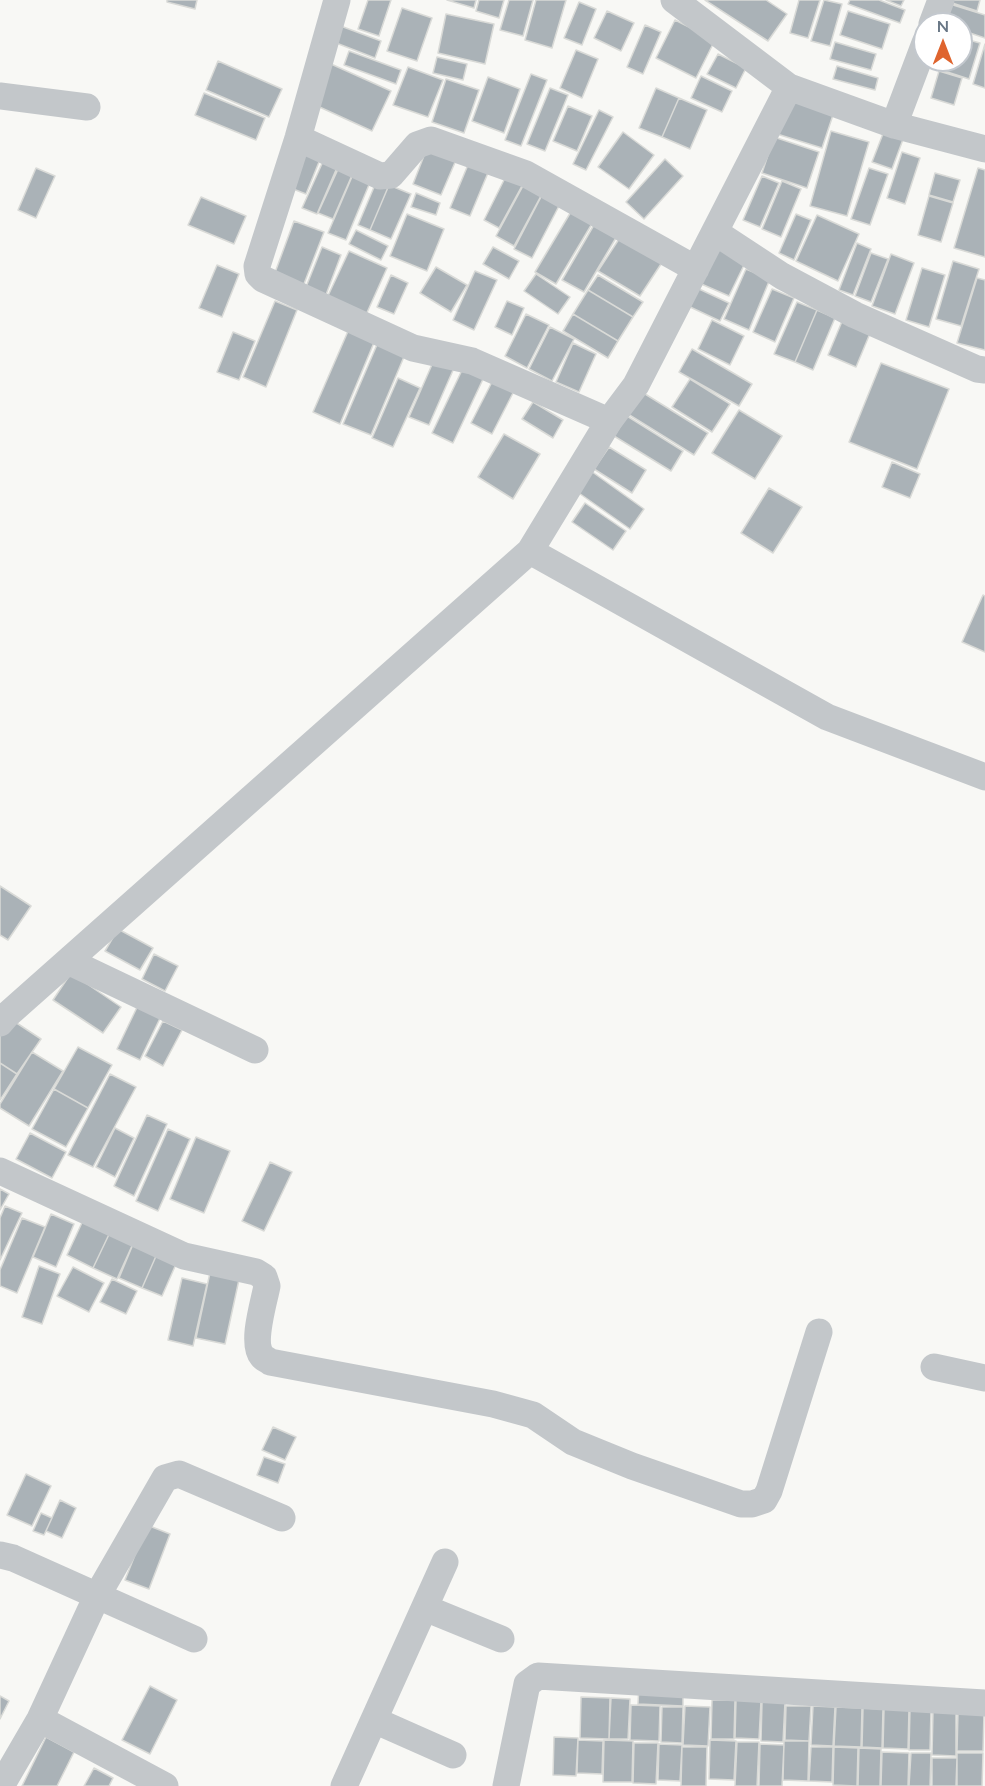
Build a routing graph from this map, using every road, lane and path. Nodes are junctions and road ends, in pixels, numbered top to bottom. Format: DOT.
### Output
graph roads {
  1 [pos="337,0"];
  2 [pos="674,0"];
  3 [pos="914,72"];
  4 [pos="789,87"];
  5 [pos="0,96"];
  6 [pos="87,107"];
  7 [pos="894,125"];
  8 [pos="298,138"];
  9 [pos="985,148"];
  10 [pos="715,232"];
  11 [pos="696,269"];
  12 [pos="985,370"];
  13 [pos="609,421"];
  14 [pos="530,552"];
  15 [pos="985,777"];
  16 [pos="68,961"];
  17 [pos="2,1017"];
  18 [pos="255,1050"];
  19 [pos="0,1171"];
  20 [pos="819,1332"];
  21 [pos="934,1367"];
  22 [pos="985,1378"];
  23 [pos="282,1518"];
  24 [pos="0,1555"];
  25 [pos="445,1562"];
  26 [pos="97,1596"];
  27 [pos="425,1608"];
  28 [pos="194,1639"];
  29 [pos="501,1639"];
  30 [pos="985,1703"];
  31 [pos="40,1719"];
  32 [pos="374,1720"];
  33 [pos="453,1755"];
  34 [pos="1,1786"];
  35 [pos="165,1786"];
  36 [pos="344,1786"];
  37 [pos="506,1786"];
  1 -- 8 [label="street"];
  2 -- 4 [label="street"];
  3 -- 7 [label="street"];
  4 -- 7 [label="street"];
  4 -- 10 [label="street"];
  5 -- 6 [label="street"];
  7 -- 9 [label="street"];
  8 -- 11 [label="street"];
  8 -- 13 [label="street"];
  10 -- 11 [label="street"];
  10 -- 12 [label="street"];
  11 -- 13 [label="street"];
  13 -- 14 [label="street"];
  14 -- 15 [label="street"];
  14 -- 16 [label="street"];
  16 -- 17 [label="street"];
  16 -- 18 [label="street"];
  19 -- 20 [label="street"];
  21 -- 22 [label="street"];
  23 -- 26 [label="street"];
  24 -- 26 [label="street"];
  25 -- 27 [label="street"];
  26 -- 28 [label="street"];
  26 -- 31 [label="street"];
  27 -- 29 [label="street"];
  27 -- 32 [label="street"];
  30 -- 37 [label="street"];
  31 -- 34 [label="street"];
  31 -- 35 [label="street"];
  32 -- 33 [label="street"];
  32 -- 36 [label="street"];
}
